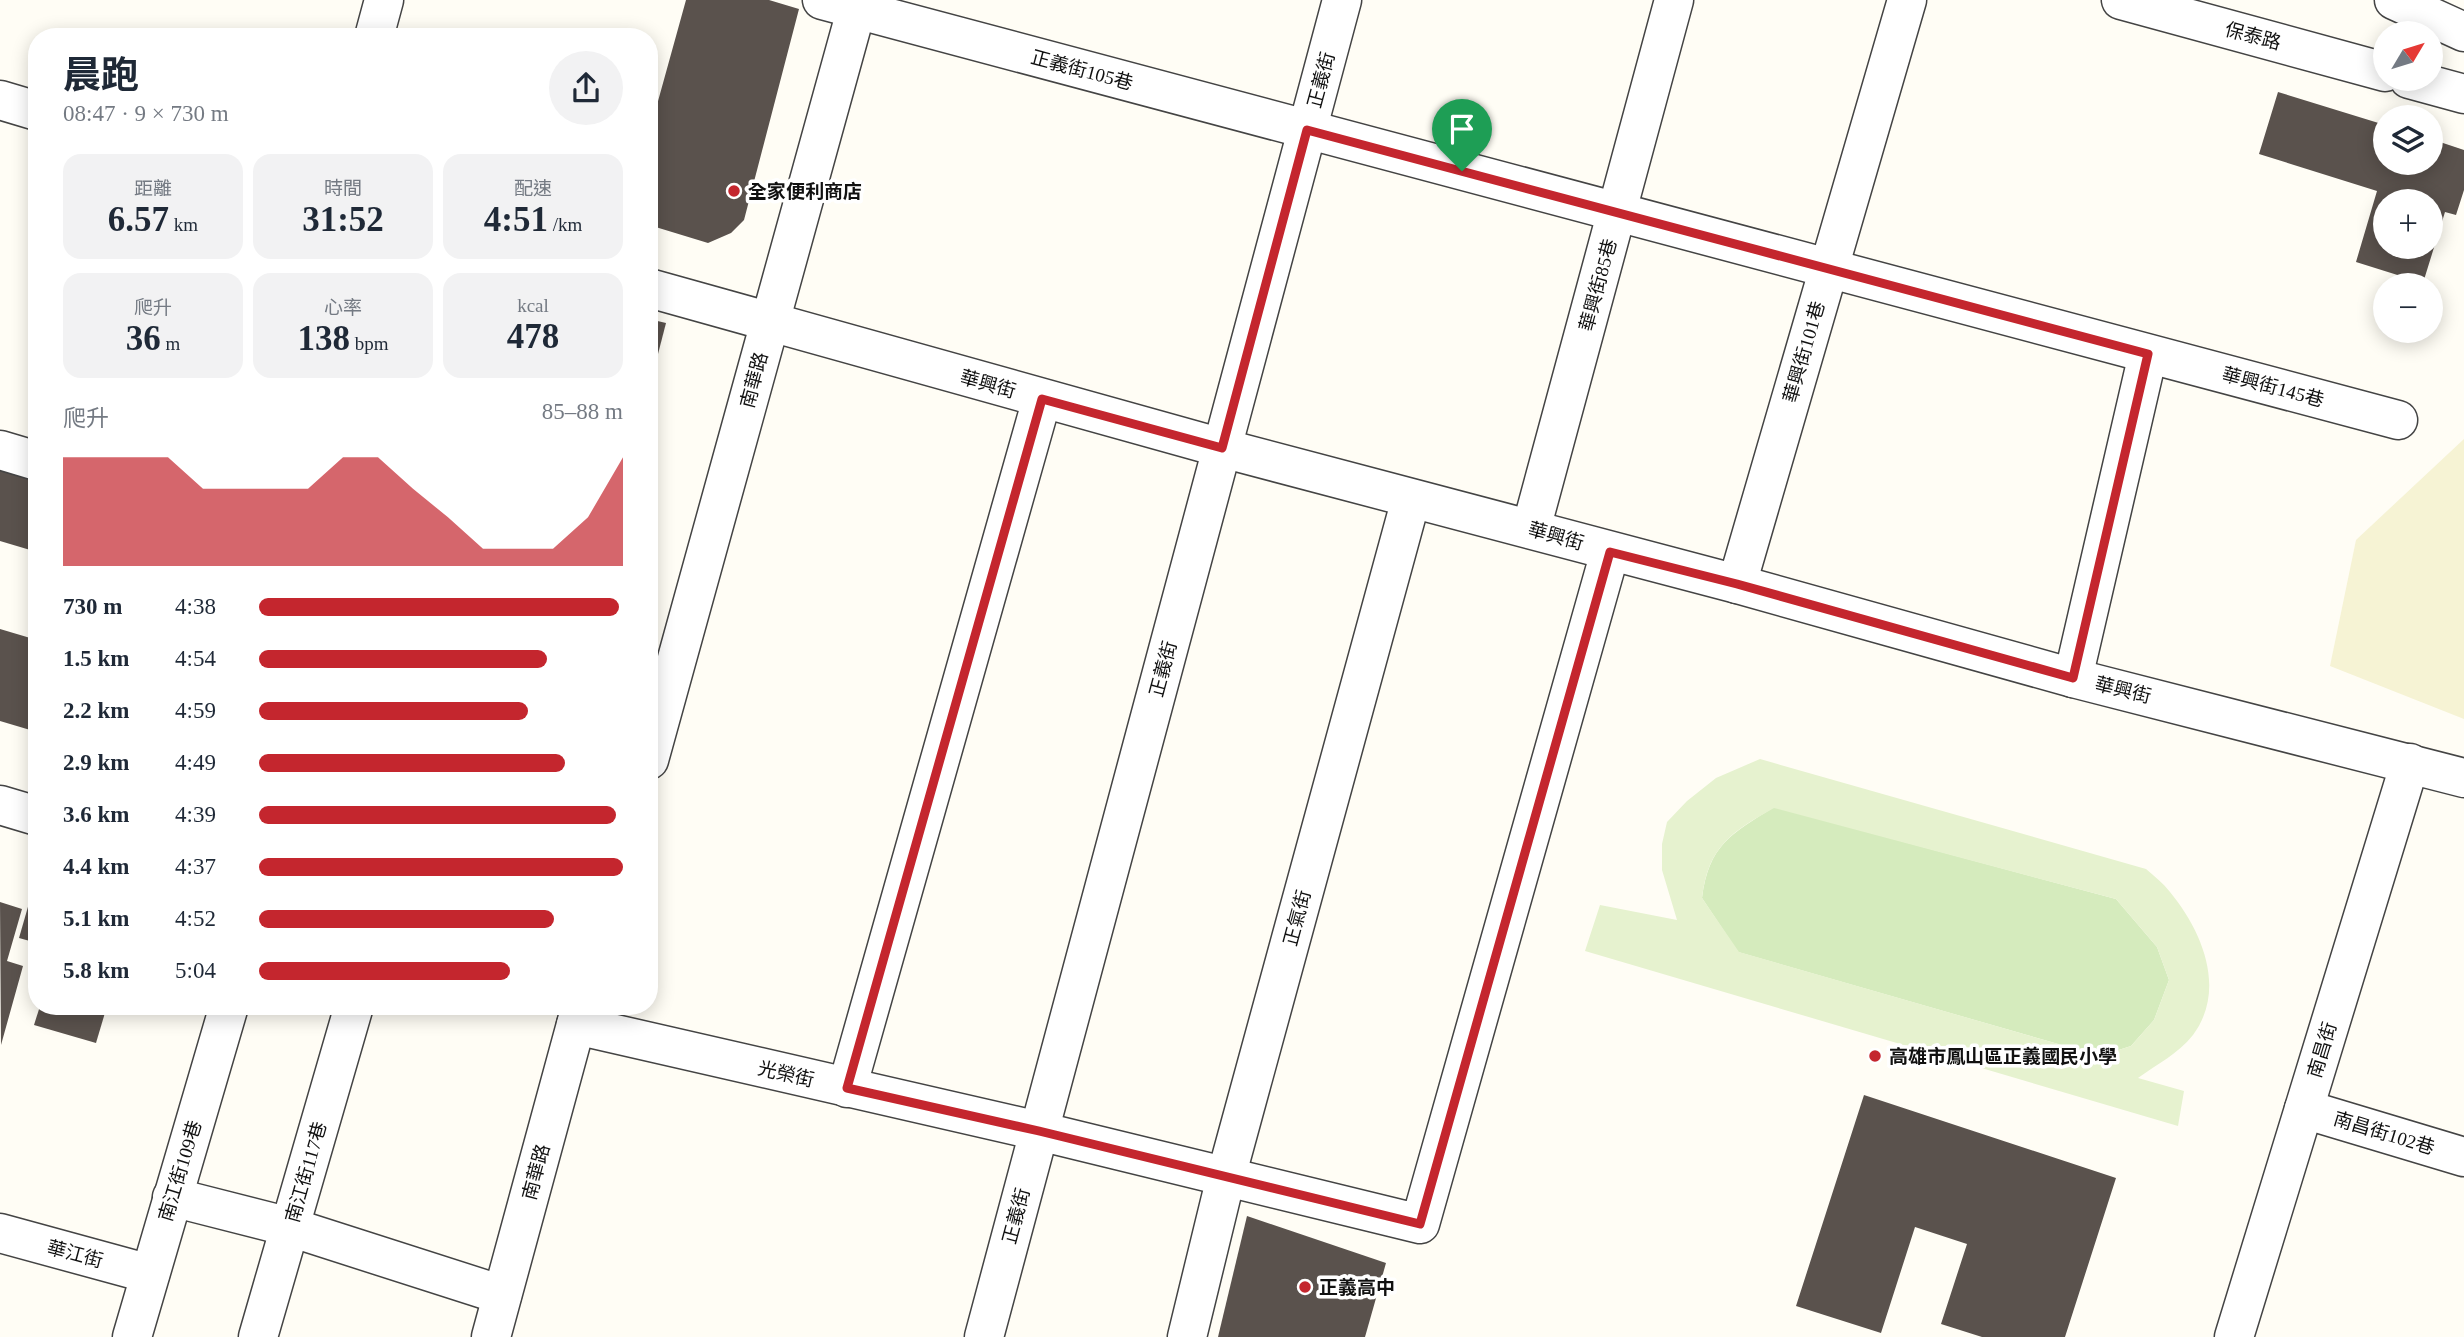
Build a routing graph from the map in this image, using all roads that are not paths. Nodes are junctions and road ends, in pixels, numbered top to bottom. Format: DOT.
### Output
graph roads {
  1 [pos="384,0"];
  2 [pos="1342,0"];
  3 [pos="1674,0"];
  4 [pos="1907,0"];
  5 [pos="2121,0"];
  6 [pos="2395,0"];
  7 [pos="2433,0"];
  8 [pos="846,3"];
  9 [pos="376,28"];
  10 [pos="2464,32"];
  11 [pos="2373,69"];
  12 [pos="2443,88"];
  13 [pos="2464,94"];
  14 [pos="0,100"];
  15 [pos="28,108"];
  16 [pos="1307,130"];
  17 [pos="1618,213"];
  18 [pos="1828,268"];
  19 [pos="658,291"];
  20 [pos="770,323"];
  21 [pos="2148,354"];
  22 [pos="1042,399"];
  23 [pos="2398,420"];
  24 [pos="1222,448"];
  25 [pos="0,450"];
  26 [pos="28,458"];
  27 [pos="1410,499"];
  28 [pos="1531,529"];
  29 [pos="1610,552"];
  30 [pos="1737,584"];
  31 [pos="663,654"];
  32 [pos="2073,678"];
  33 [pos="658,692"];
  34 [pos="2410,763"];
  35 [pos="2464,778"];
  36 [pos="0,805"];
  37 [pos="28,813"];
  38 [pos="226,1015"];
  39 [pos="351,1015"];
  40 [pos="579,1016"];
  41 [pos="847,1088"];
  42 [pos="2304,1109"];
  43 [pos="1039,1131"];
  44 [pos="2464,1157"];
  45 [pos="1226,1177"];
  46 [pos="172,1197"];
  47 [pos="290,1227"];
  48 [pos="0,1233"];
  49 [pos="150,1274"];
  50 [pos="502,1295"];
  51 [pos="132,1337"];
  52 [pos="258,1337"];
  53 [pos="491,1337"];
  54 [pos="984,1337"];
  55 [pos="1187,1337"];
  56 [pos="2234,1337"];
  1 -- 9 [label="street"];
  2 -- 16 [label="street, 正義街"];
  3 -- 17 [label="street, 華興街85巷"];
  4 -- 18 [label="street, 華興街101巷"];
  5 -- 11 [label="street, 保泰路"];
  6 -- 7 [label="street"];
  6 -- 10 [label="street"];
  8 -- 16 [label="street, 正義街105巷"];
  8 -- 20 [label="street, 南華路"];
  12 -- 13 [label="street"];
  14 -- 15 [label="street"];
  16 -- 17 [label="street, 正義街105巷"];
  16 -- 24 [label="street, 正義街"];
  17 -- 18 [label="street, 正義街105巷"];
  17 -- 28 [label="street, 華興街85巷"];
  18 -- 21 [label="street, 華興街145巷"];
  18 -- 30 [label="street, 華興街101巷"];
  19 -- 20 [label="street, 華興街"];
  20 -- 22 [label="street, 華興街"];
  20 -- 31 [label="street, 南華路"];
  21 -- 23 [label="street, 華興街145巷"];
  21 -- 32 [label="street"];
  22 -- 24 [label="street, 華興街"];
  22 -- 41 [label="street"];
  24 -- 27 [label="street, 華興街"];
  24 -- 43 [label="street, 正義街"];
  25 -- 26 [label="street"];
  27 -- 28 [label="street, 華興街"];
  27 -- 45 [label="street, 正氣街"];
  28 -- 29 [label="street, 華興街"];
  29 -- 30 [label="street, 華興街"];
  29 -- 45 [label="street, 光榮街"];
  30 -- 32 [label="street, 華興街"];
  31 -- 33 [label="street, 南華路"];
  32 -- 34 [label="street, 華興街"];
  34 -- 35 [label="street, 華興街"];
  34 -- 42 [label="street, 南昌街"];
  36 -- 37 [label="street"];
  38 -- 46 [label="street, 南江街109巷"];
  39 -- 47 [label="street, 南江街117巷"];
  40 -- 41 [label="street, 光榮街"];
  40 -- 50 [label="street, 南華路"];
  41 -- 43 [label="street, 光榮街"];
  42 -- 44 [label="street, 南昌街102巷"];
  42 -- 56 [label="street, 南昌街"];
  43 -- 45 [label="street, 光榮街"];
  43 -- 54 [label="street, 正義街"];
  45 -- 55 [label="street, 正氣街"];
  46 -- 47 [label="street"];
  46 -- 49 [label="street, 南江街109巷"];
  47 -- 50 [label="street"];
  47 -- 52 [label="street, 南江街117巷"];
  48 -- 49 [label="street, 華江街"];
  49 -- 51 [label="street, 南江街109巷"];
  50 -- 53 [label="street, 南華路"];
}
